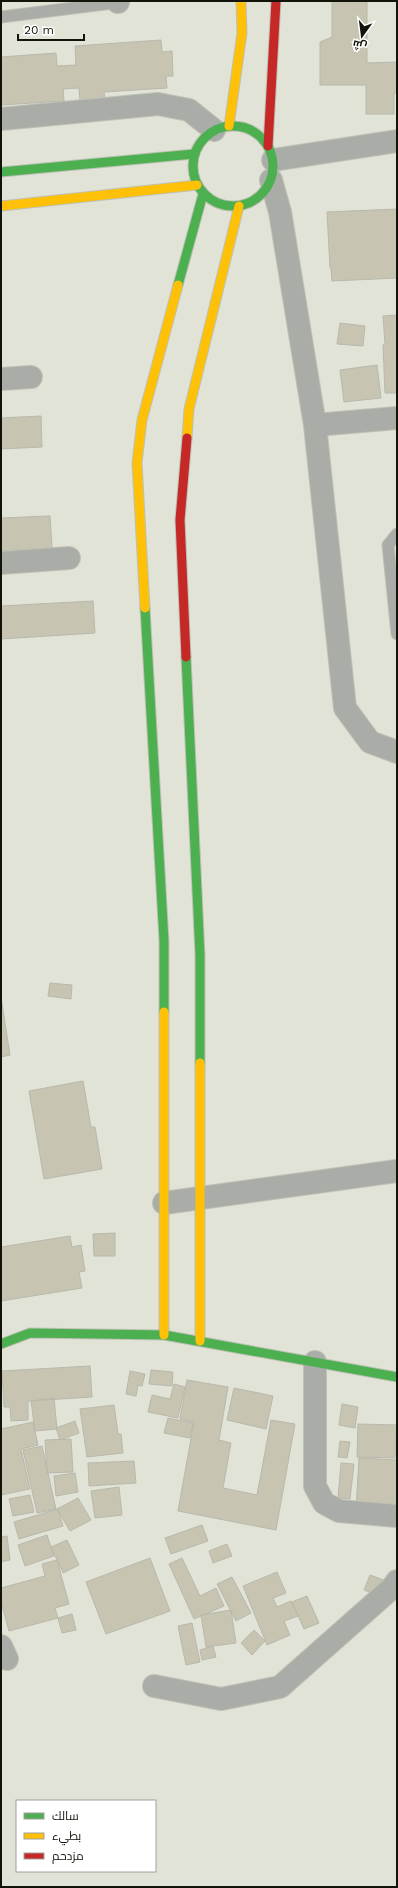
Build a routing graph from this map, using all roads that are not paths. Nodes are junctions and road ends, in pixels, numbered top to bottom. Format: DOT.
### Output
graph roads {
  1 [pos="120,1"];
  2 [pos="241,1"];
  3 [pos="276,1"];
  4 [pos="1,17"];
  5 [pos="1,119"];
  6 [pos="222,128"];
  7 [pos="397,141"];
  8 [pos="194,154"];
  9 [pos="271,162"];
  10 [pos="1,172"];
  11 [pos="197,185"];
  12 [pos="203,194"];
  13 [pos="1,206"];
  14 [pos="239,206"];
  15 [pos="32,377"];
  16 [pos="1,379"];
  17 [pos="397,418"];
  18 [pos="315,424"];
  19 [pos="397,534"];
  20 [pos="69,558"];
  21 [pos="1,563"];
  22 [pos="397,634"];
  23 [pos="397,752"];
  24 [pos="397,1171"];
  25 [pos="200,1197"];
  26 [pos="164,1203"];
  27 [pos="164,1335"];
  28 [pos="200,1341"];
  29 [pos="1,1344"];
  30 [pos="315,1362"];
  31 [pos="397,1377"];
  32 [pos="397,1516"];
  33 [pos="397,1581"];
  34 [pos="154,1686"];
  1 -- 4 [label="lane"];
  2 -- 6 [label="street"];
  3 -- 9 [label="street"];
  5 -- 6 [label="street"];
  6 -- 8 [label="street"];
  6 -- 9 [label="street"];
  7 -- 9 [label="street"];
  8 -- 10 [label="street"];
  8 -- 11 [label="street"];
  9 -- 14 [label="street"];
  9 -- 18 [label="street"];
  11 -- 12 [label="street"];
  11 -- 13 [label="street"];
  12 -- 14 [label="street"];
  12 -- 26 [label="street"];
  14 -- 25 [label="street"];
  15 -- 16 [label="street"];
  17 -- 18 [label="street"];
  18 -- 23 [label="street"];
  19 -- 22 [label="lane"];
  20 -- 21 [label="street"];
  24 -- 25 [label="street"];
  25 -- 26 [label="street"];
  25 -- 28 [label="street"];
  26 -- 27 [label="street"];
  27 -- 28 [label="street"];
  27 -- 29 [label="street"];
  28 -- 30 [label="street"];
  30 -- 31 [label="street"];
  30 -- 32 [label="street"];
  33 -- 34 [label="street"];
}
